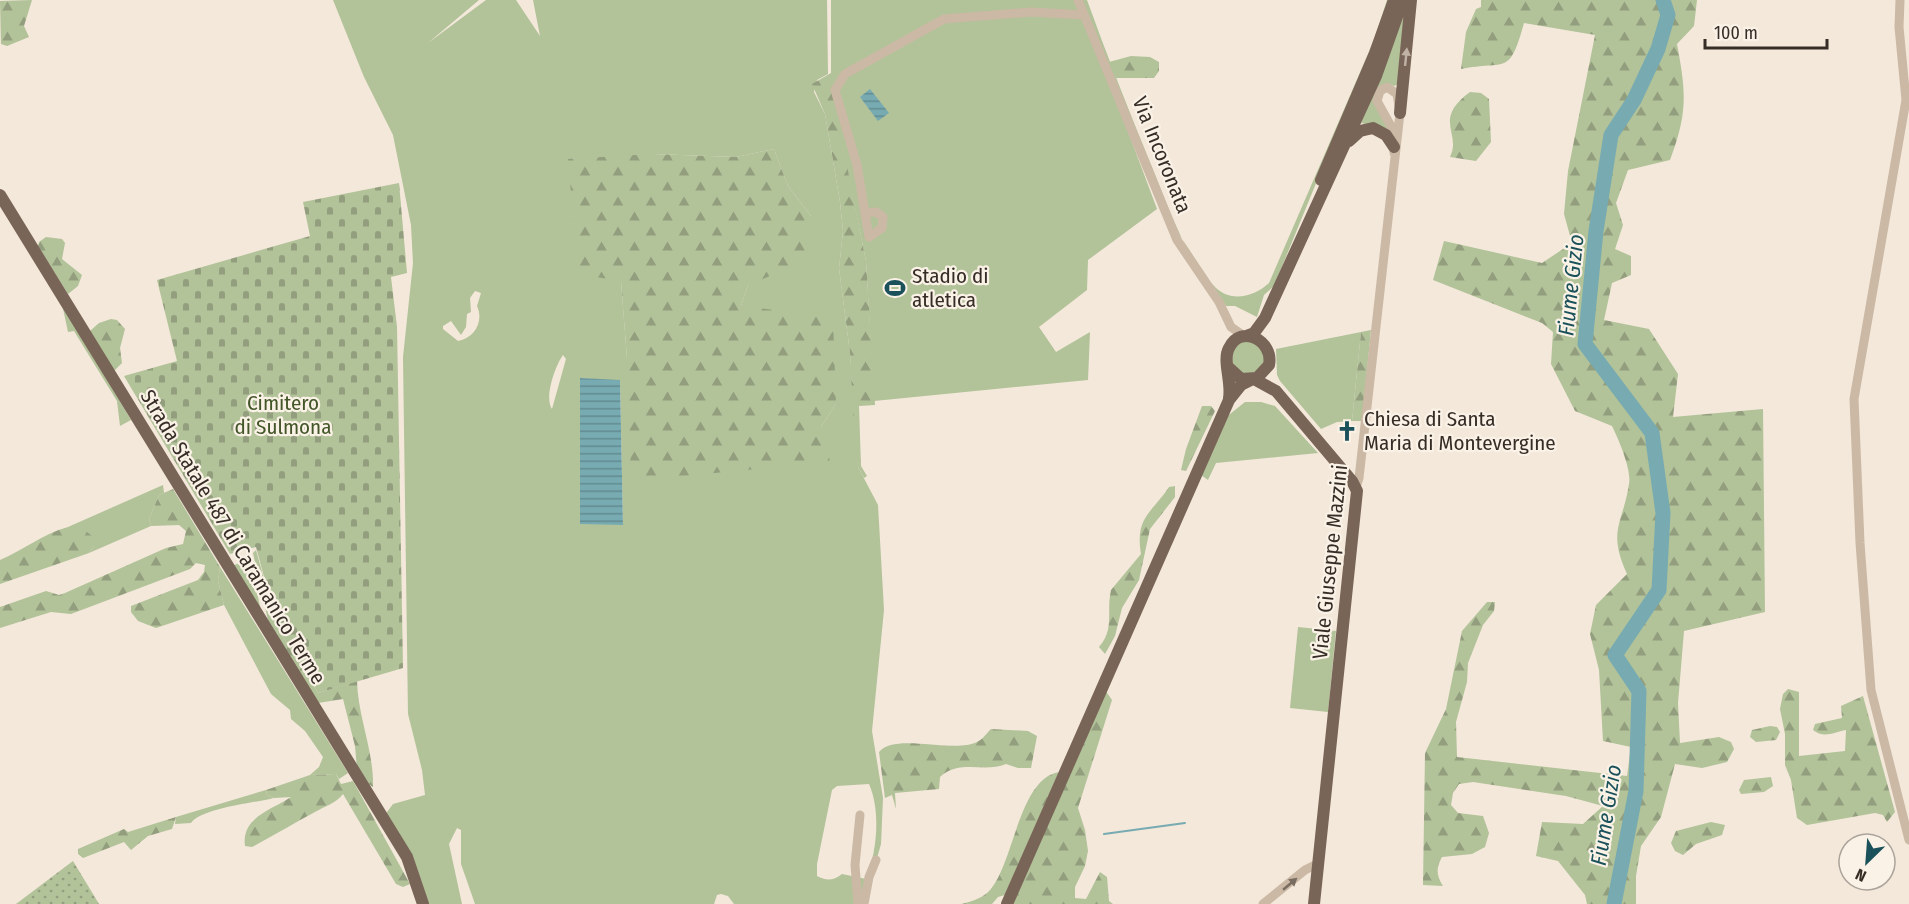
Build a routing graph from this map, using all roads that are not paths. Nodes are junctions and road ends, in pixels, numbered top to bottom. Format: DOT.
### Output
graph roads {
  1 [pos="1078,0"];
  2 [pos="1394,0"];
  3 [pos="1403,0"];
  4 [pos="1411,0"];
  5 [pos="1900,0"];
  6 [pos="1084,15"];
  7 [pos="1400,113"];
  8 [pos="1346,144"];
  9 [pos="1394,150"];
  10 [pos="0,195"];
  11 [pos="865,213"];
  12 [pos="1298,243"];
  13 [pos="1226,317"];
  14 [pos="1265,318"];
  15 [pos="1245,336"];
  16 [pos="1265,344"];
  17 [pos="1230,346"];
  18 [pos="1270,362"];
  19 [pos="1228,367"];
  20 [pos="1253,380"];
  21 [pos="1276,391"];
  22 [pos="1229,400"];
  23 [pos="1361,460"];
  24 [pos="1344,471"];
  25 [pos="1356,488"];
  26 [pos="860,815"];
  27 [pos="1909,840"];
  28 [pos="876,860"];
  29 [pos="1317,864"];
  30 [pos="423,904"];
  31 [pos="858,904"];
  32 [pos="864,904"];
  33 [pos="1007,904"];
  34 [pos="1263,904"];
  35 [pos="1314,904"];
  1 -- 6 [label="street, Via Incoronata"];
  2 -- 12 [label="main road"];
  3 -- 8 [label="main road"];
  7 -- 4 [label="main road, one-way"];
  5 -- 27 [label="street"];
  6 -- 11 [label="street"];
  6 -- 13 [label="street, Via Incoronata"];
  7 -- 9 [label="street, Viale Giuseppe Mazzini"];
  7 -- 9 [label="street, Viale Giuseppe Mazzini"];
  8 -- 9 [label="main road"];
  8 -- 12 [label="main road"];
  9 -- 23 [label="street, Viale Giuseppe Mazzini"];
  10 -- 30 [label="main road, Strada Statale 487 di Caramanico Terme"];
  12 -- 14 [label="main road"];
  13 -- 15 [label="street, Via Incoronata"];
  13 -- 17 [label="street, Via Incoronata"];
  14 -- 15 [label="main road"];
  14 -- 16 [label="main road"];
  15 -- 16 [label="main road"];
  15 -- 17 [label="main road"];
  16 -- 18 [label="main road"];
  17 -- 19 [label="main road"];
  18 -- 20 [label="main road"];
  18 -- 21 [label="main road"];
  19 -- 20 [label="main road"];
  19 -- 22 [label="main road"];
  20 -- 21 [label="main road"];
  20 -- 22 [label="main road"];
  21 -- 24 [label="main road"];
  22 -- 33 [label="main road"];
  23 -- 24 [label="street"];
  23 -- 25 [label="street, Viale Giuseppe Mazzini"];
  24 -- 25 [label="main road"];
  25 -- 29 [label="main road, Viale Giuseppe Mazzini"];
  26 -- 31 [label="street"];
  28 -- 32 [label="street"];
  34 -- 29 [label="street, one-way"];
  29 -- 35 [label="main road, Viale Giuseppe Mazzini"];
}
